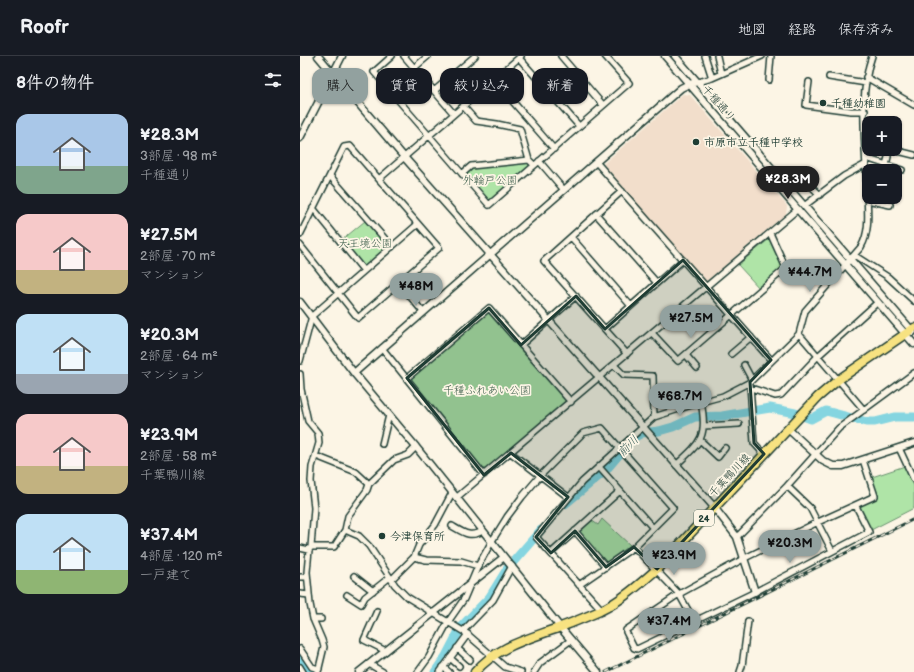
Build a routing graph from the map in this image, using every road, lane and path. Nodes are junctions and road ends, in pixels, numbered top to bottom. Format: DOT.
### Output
graph roads {
  1 [pos="318,56"];
  2 [pos="342,56"];
  3 [pos="392,56"];
  4 [pos="404,56"];
  5 [pos="428,56"];
  6 [pos="474,56"];
  7 [pos="561,56"];
  8 [pos="605,56"];
  9 [pos="665,56"];
  10 [pos="675,56"];
  11 [pos="705,56"];
  12 [pos="717,56"];
  13 [pos="762,56"];
  14 [pos="771,56"];
  15 [pos="872,56"];
  16 [pos="520,57"];
  17 [pos="328,68"];
  18 [pos="335,68"];
  19 [pos="414,68"];
  20 [pos="508,68"];
  21 [pos="721,74"];
  22 [pos="829,77"];
  23 [pos="866,77"];
  24 [pos="712,78"];
  25 [pos="769,80"];
  26 [pos="698,82"];
  27 [pos="809,82"];
  28 [pos="866,83"];
  29 [pos="689,84"];
  30 [pos="432,89"];
  31 [pos="434,91"];
  32 [pos="317,104"];
  33 [pos="359,104"];
  34 [pos="466,104"];
  35 [pos="515,104"];
  36 [pos="603,105"];
  37 [pos="914,105"];
  38 [pos="464,106"];
  39 [pos="865,111"];
  40 [pos="454,114"];
  41 [pos="865,116"];
  42 [pos="579,126"];
  43 [pos="429,135"];
  44 [pos="300,138"];
  45 [pos="554,149"];
  46 [pos="902,152"];
  47 [pos="914,154"];
  48 [pos="404,157"];
  49 [pos="866,158"];
  50 [pos="529,160"];
  51 [pos="539,161"];
  52 [pos="596,162"];
  53 [pos="866,164"];
  54 [pos="883,164"];
  55 [pos="534,166"];
  56 [pos="862,166"];
  57 [pos="462,174"];
  58 [pos="799,174"];
  59 [pos="330,176"];
  60 [pos="379,179"];
  61 [pos="564,190"];
  62 [pos="622,191"];
  63 [pos="820,195"];
  64 [pos="867,204"];
  65 [pos="885,204"];
  66 [pos="890,205"];
  67 [pos="804,206"];
  68 [pos="313,208"];
  69 [pos="798,209"];
  70 [pos="596,214"];
  71 [pos="418,224"];
  72 [pos="770,233"];
  73 [pos="300,234"];
  74 [pos="571,237"];
  75 [pos="300,245"];
  76 [pos="392,247"];
  77 [pos="490,255"];
  78 [pos="852,257"];
  79 [pos="683,260"];
  80 [pos="845,264"];
  81 [pos="364,271"];
  82 [pos="399,283"];
  83 [pos="657,283"];
  84 [pos="706,287"];
  85 [pos="338,293"];
  86 [pos="576,296"];
  87 [pos="914,301"];
  88 [pos="300,302"];
  89 [pos="878,302"];
  90 [pos="631,306"];
  91 [pos="423,312"];
  92 [pos="312,316"];
  93 [pos="732,316"];
  94 [pos="548,320"];
  95 [pos="605,329"];
  96 [pos="912,330"];
  97 [pos="652,333"];
  98 [pos="799,334"];
  99 [pos="750,337"];
  100 [pos="521,344"];
  101 [pos="914,344"];
  102 [pos="382,348"];
  103 [pos="627,354"];
  104 [pos="731,354"];
  105 [pos="686,355"];
  106 [pos="818,356"];
  107 [pos="771,360"];
  108 [pos="300,361"];
  109 [pos="614,365"];
  110 [pos="744,365"];
  111 [pos="696,368"];
  112 [pos="354,373"];
  113 [pos="914,373"];
  114 [pos="300,374"];
  115 [pos="407,378"];
  116 [pos="599,378"];
  117 [pos="838,380"];
  118 [pos="751,384"];
  119 [pos="301,389"];
  120 [pos="571,402"];
  121 [pos="701,402"];
  122 [pos="864,410"];
  123 [pos="389,415"];
  124 [pos="654,417"];
  125 [pos="739,424"];
  126 [pos="704,426"];
  127 [pos="643,428"];
  128 [pos="788,429"];
  129 [pos="700,440"];
  130 [pos="914,442"];
  131 [pos="382,444"];
  132 [pos="416,447"];
  133 [pos="620,448"];
  134 [pos="725,448"];
  135 [pos="899,448"];
  136 [pos="510,453"];
  137 [pos="764,454"];
  138 [pos="815,454"];
  139 [pos="316,456"];
  140 [pos="863,460"];
  141 [pos="676,465"];
  142 [pos="599,467"];
  143 [pos="484,475"];
  144 [pos="540,476"];
  145 [pos="914,480"];
  146 [pos="369,484"];
  147 [pos="786,486"];
  148 [pos="620,491"];
  149 [pos="452,492"];
  150 [pos="568,497"];
  151 [pos="456,498"];
  152 [pos="856,506"];
  153 [pos="714,507"];
  154 [pos="818,522"];
  155 [pos="452,526"];
  156 [pos="653,528"];
  157 [pos="345,530"];
  158 [pos="483,531"];
  159 [pos="575,531"];
  160 [pos="737,537"];
  161 [pos="492,541"];
  162 [pos="634,547"];
  163 [pos="300,548"];
  164 [pos="310,549"];
  165 [pos="832,551"];
  166 [pos="551,553"];
  167 [pos="414,557"];
  168 [pos="504,557"];
  169 [pos="744,558"];
  170 [pos="478,566"];
  171 [pos="512,566"];
  172 [pos="606,567"];
  173 [pos="657,569"];
  174 [pos="354,576"];
  175 [pos="300,577"];
  176 [pos="307,577"];
  177 [pos="391,578"];
  178 [pos="470,583"];
  179 [pos="580,585"];
  180 [pos="373,591"];
  181 [pos="755,592"];
  182 [pos="300,594"];
  183 [pos="680,594"];
  184 [pos="309,595"];
  185 [pos="347,595"];
  186 [pos="602,610"];
  187 [pos="377,611"];
  188 [pos="433,613"];
  189 [pos="313,619"];
  190 [pos="321,619"];
  191 [pos="694,621"];
  192 [pos="448,622"];
  193 [pos="748,622"];
  194 [pos="560,627"];
  195 [pos="463,631"];
  196 [pos="468,634"];
  197 [pos="571,640"];
  198 [pos="457,648"];
  199 [pos="300,649"];
  200 [pos="386,651"];
  201 [pos="492,656"];
  202 [pos="450,658"];
  203 [pos="470,660"];
  204 [pos="369,664"];
  205 [pos="459,666"];
  206 [pos="300,667"];
  207 [pos="441,670"];
  208 [pos="318,671"];
  209 [pos="303,672"];
  210 [pos="360,672"];
  211 [pos="383,672"];
  212 [pos="418,672"];
  213 [pos="449,672"];
  214 [pos="475,672"];
  215 [pos="521,672"];
  216 [pos="534,672"];
  217 [pos="598,672"];
  218 [pos="740,672"];
  1 -- 17 [label="street"];
  2 -- 18 [label="street"];
  3 -- 43 [label="street"];
  4 -- 19 [label="street"];
  5 -- 19 [label="street"];
  6 -- 31 [label="street"];
  7 -- 36 [label="street"];
  8 -- 36 [label="street"];
  9 -- 29 [label="street, 千種通り"];
  10 -- 26 [label="street, 千種通り"];
  11 -- 24 [label="street"];
  12 -- 21 [label="street"];
  13 -- 21 [label="street"];
  14 -- 25 [label="street"];
  15 -- 23 [label="street"];
  16 -- 20 [label="street"];
  16 -- 42 [label="street"];
  21 -- 24 [label="street"];
  22 -- 28 [label="street"];
  23 -- 28 [label="street"];
  23 -- 37 [label="street"];
  24 -- 26 [label="street"];
  26 -- 29 [label="street"];
  26 -- 67 [label="street, 千種通り"];
  27 -- 39 [label="street"];
  28 -- 39 [label="street"];
  29 -- 52 [label="street"];
  29 -- 69 [label="street, 千種通り"];
  30 -- 31 [label="street"];
  31 -- 40 [label="street"];
  32 -- 44 [label="street"];
  33 -- 48 [label="street"];
  34 -- 38 [label="street"];
  35 -- 45 [label="street"];
  36 -- 42 [label="street"];
  38 -- 40 [label="street"];
  38 -- 50 [label="street"];
  39 -- 41 [label="street"];
  40 -- 43 [label="street"];
  42 -- 45 [label="street"];
  43 -- 48 [label="street"];
  43 -- 57 [label="street"];
  45 -- 51 [label="street"];
  46 -- 47 [label="street"];
  48 -- 60 [label="street"];
  48 -- 77 [label="street"];
  49 -- 53 [label="street"];
  49 -- 54 [label="street"];
  50 -- 55 [label="street"];
  50 -- 57 [label="street"];
  51 -- 55 [label="street"];
  51 -- 61 [label="street"];
  52 -- 61 [label="street"];
  52 -- 62 [label="street"];
  55 -- 57 [label="street"];
  56 -- 63 [label="street"];
  58 -- 63 [label="street"];
  59 -- 60 [label="street"];
  59 -- 68 [label="street"];
  59 -- 76 [label="street"];
  60 -- 71 [label="street"];
  61 -- 77 [label="street"];
  62 -- 70 [label="street"];
  62 -- 79 [label="street"];
  63 -- 67 [label="street"];
  64 -- 78 [label="street"];
  65 -- 66 [label="street"];
  67 -- 78 [label="street, 千種通り"];
  68 -- 73 [label="street"];
  68 -- 81 [label="street"];
  69 -- 72 [label="street"];
  69 -- 80 [label="street, 千種通り"];
  70 -- 74 [label="street"];
  70 -- 83 [label="street"];
  71 -- 76 [label="street"];
  71 -- 82 [label="street"];
  72 -- 84 [label="street"];
  72 -- 93 [label="street"];
  74 -- 86 [label="street"];
  74 -- 90 [label="street"];
  75 -- 85 [label="street"];
  76 -- 81 [label="street"];
  77 -- 91 [label="street"];
  77 -- 94 [label="street"];
  78 -- 80 [label="street"];
  78 -- 87 [label="street"];
  78 -- 96 [label="street, 千種通り"];
  79 -- 83 [label="street"];
  79 -- 84 [label="street"];
  80 -- 89 [label="street, 千種通り"];
  80 -- 98 [label="street"];
  81 -- 85 [label="street"];
  82 -- 85 [label="street"];
  82 -- 91 [label="street"];
  83 -- 90 [label="street"];
  84 -- 93 [label="street"];
  84 -- 97 [label="street"];
  85 -- 92 [label="street"];
  86 -- 94 [label="street"];
  86 -- 95 [label="street"];
  88 -- 92 [label="street"];
  89 -- 96 [label="street, 千種通り"];
  89 -- 106 [label="street"];
  90 -- 95 [label="street"];
  91 -- 102 [label="street"];
  92 -- 108 [label="street"];
  92 -- 112 [label="street"];
  93 -- 99 [label="street"];
  93 -- 105 [label="street"];
  94 -- 100 [label="street"];
  94 -- 116 [label="street"];
  95 -- 103 [label="street"];
  96 -- 101 [label="street, 千種通り"];
  96 -- 117 [label="main road, 千葉鴨川線 / 24"];
  97 -- 103 [label="street"];
  97 -- 105 [label="street"];
  98 -- 106 [label="street"];
  98 -- 107 [label="street"];
  99 -- 104 [label="street"];
  99 -- 107 [label="street"];
  100 -- 115 [label="street"];
  100 -- 120 [label="street"];
  102 -- 112 [label="street"];
  102 -- 115 [label="street"];
  103 -- 109 [label="street"];
  105 -- 111 [label="street"];
  106 -- 117 [label="street"];
  106 -- 118 [label="street"];
  107 -- 118 [label="street"];
  109 -- 116 [label="street"];
  109 -- 124 [label="street"];
  110 -- 118 [label="street"];
  112 -- 123 [label="street"];
  113 -- 122 [label="street"];
  114 -- 119 [label="street"];
  115 -- 143 [label="street"];
  116 -- 120 [label="street"];
  116 -- 127 [label="street"];
  117 -- 122 [label="street"];
  117 -- 128 [label="main road, 千葉鴨川線 / 24"];
  118 -- 121 [label="street"];
  118 -- 137 [label="street"];
  119 -- 139 [label="street"];
  120 -- 136 [label="street"];
  121 -- 124 [label="street"];
  121 -- 126 [label="street"];
  122 -- 138 [label="street"];
  123 -- 131 [label="street"];
  123 -- 132 [label="street"];
  124 -- 127 [label="street"];
  125 -- 126 [label="street"];
  126 -- 129 [label="street"];
  127 -- 133 [label="street"];
  127 -- 141 [label="street"];
  128 -- 137 [label="main road, 千葉鴨川線 / 24"];
  128 -- 138 [label="street"];
  129 -- 134 [label="street"];
  129 -- 141 [label="street"];
  130 -- 135 [label="street"];
  132 -- 146 [label="street"];
  132 -- 149 [label="street"];
  133 -- 142 [label="street"];
  133 -- 144 [label="street"];
  133 -- 156 [label="street"];
  135 -- 140 [label="street"];
  135 -- 145 [label="street"];
  136 -- 143 [label="street"];
  136 -- 144 [label="street"];
  137 -- 153 [label="main road, 千葉鴨川線 / 24"];
  138 -- 140 [label="street"];
  138 -- 147 [label="street"];
  139 -- 146 [label="street"];
  139 -- 164 [label="street"];
  140 -- 152 [label="street"];
  141 -- 153 [label="street"];
  142 -- 148 [label="street"];
  142 -- 150 [label="street"];
  143 -- 151 [label="street"];
  144 -- 150 [label="street"];
  144 -- 161 [label="street"];
  146 -- 157 [label="street"];
  147 -- 154 [label="street"];
  147 -- 160 [label="street"];
  148 -- 156 [label="street"];
  148 -- 159 [label="street"];
  149 -- 151 [label="street"];
  149 -- 167 [label="street"];
  150 -- 166 [label="street"];
  151 -- 158 [label="street"];
  152 -- 154 [label="street"];
  152 -- 165 [label="street"];
  153 -- 160 [label="street"];
  153 -- 173 [label="main road, 千葉鴨川線 / 24"];
  154 -- 165 [label="street"];
  154 -- 169 [label="street"];
  155 -- 158 [label="street"];
  156 -- 162 [label="street"];
  157 -- 164 [label="street"];
  157 -- 177 [label="street"];
  158 -- 161 [label="street"];
  159 -- 166 [label="street"];
  159 -- 172 [label="street"];
  160 -- 169 [label="street"];
  161 -- 168 [label="street"];
  161 -- 170 [label="street"];
  162 -- 172 [label="street"];
  162 -- 173 [label="street"];
  163 -- 164 [label="street"];
  164 -- 176 [label="street"];
  165 -- 181 [label="street"];
  166 -- 179 [label="street"];
  167 -- 170 [label="street"];
  167 -- 177 [label="street"];
  168 -- 171 [label="street"];
  168 -- 178 [label="street"];
  169 -- 181 [label="street"];
  169 -- 183 [label="street"];
  170 -- 178 [label="street"];
  171 -- 194 [label="street"];
  171 -- 195 [label="street"];
  172 -- 179 [label="street"];
  173 -- 183 [label="street"];
  173 -- 186 [label="main road, 千葉鴨川線 / 24"];
  174 -- 180 [label="street"];
  175 -- 176 [label="street"];
  176 -- 184 [label="street"];
  177 -- 180 [label="street"];
  177 -- 188 [label="street"];
  178 -- 188 [label="street"];
  178 -- 192 [label="street"];
  179 -- 186 [label="street"];
  180 -- 185 [label="street"];
  181 -- 191 [label="street"];
  182 -- 184 [label="street"];
  183 -- 191 [label="street"];
  183 -- 191 [label="street"];
  184 -- 189 [label="street"];
  186 -- 194 [label="main road, 千葉鴨川線 / 24"];
  187 -- 200 [label="street"];
  188 -- 192 [label="street"];
  188 -- 200 [label="street"];
  189 -- 190 [label="street"];
  189 -- 208 [label="street"];
  192 -- 195 [label="street"];
  192 -- 212 [label="street"];
  193 -- 218 [label="street"];
  194 -- 197 [label="street"];
  194 -- 201 [label="main road, 千葉鴨川線 / 24"];
  195 -- 196 [label="street"];
  196 -- 198 [label="street"];
  196 -- 201 [label="street"];
  197 -- 216 [label="street"];
  197 -- 217 [label="street"];
  198 -- 202 [label="street"];
  198 -- 203 [label="street"];
  199 -- 208 [label="street"];
  200 -- 204 [label="street"];
  201 -- 214 [label="main road, 千葉鴨川線 / 24"];
  201 -- 215 [label="street"];
  202 -- 205 [label="street"];
  202 -- 207 [label="street"];
  204 -- 210 [label="street"];
  204 -- 211 [label="street"];
  206 -- 209 [label="street"];
  207 -- 213 [label="street"];
}
